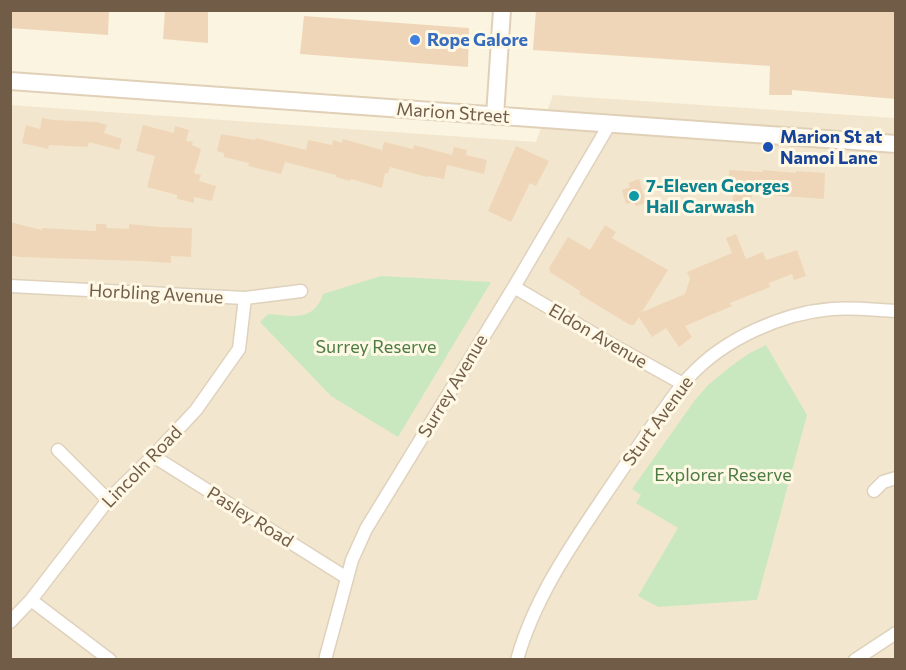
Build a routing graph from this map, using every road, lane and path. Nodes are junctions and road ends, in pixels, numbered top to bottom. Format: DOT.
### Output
graph roads {
  1 [pos="502,10"];
  2 [pos="10,81"];
  3 [pos="495,116"];
  4 [pos="609,124"];
  5 [pos="896,144"];
  6 [pos="10,286"];
  7 [pos="514,287"];
  8 [pos="301,291"];
  9 [pos="245,298"];
  10 [pos="896,311"];
  11 [pos="683,384"];
  12 [pos="58,450"];
  13 [pos="153,456"];
  14 [pos="896,478"];
  15 [pos="874,491"];
  16 [pos="108,500"];
  17 [pos="347,578"];
  18 [pos="31,600"];
  19 [pos="10,622"];
  20 [pos="896,633"];
  21 [pos="110,660"];
  22 [pos="325,660"];
  23 [pos="517,660"];
  24 [pos="855,660"];
  1 -- 3 [label="main road"];
  2 -- 3 [label="main road, Marion Street"];
  3 -- 4 [label="main road, Marion Street"];
  4 -- 5 [label="main road, Marion Street"];
  4 -- 7 [label="street, Surrey Avenue"];
  6 -- 9 [label="street, Horbling Avenue"];
  7 -- 11 [label="street, Eldon Avenue"];
  7 -- 17 [label="street, Surrey Avenue"];
  8 -- 9 [label="street, Horbling Avenue"];
  9 -- 13 [label="street, Lincoln Road"];
  10 -- 11 [label="street, Sturt Avenue"];
  11 -- 23 [label="street, Sturt Avenue"];
  12 -- 16 [label="street"];
  13 -- 16 [label="street, Lincoln Road"];
  13 -- 17 [label="street, Pasley Road"];
  14 -- 15 [label="street"];
  16 -- 18 [label="street, Lincoln Road"];
  17 -- 22 [label="street, Surrey Avenue"];
  18 -- 19 [label="street, Lincoln Road"];
  18 -- 21 [label="street"];
  20 -- 24 [label="street"];
}
